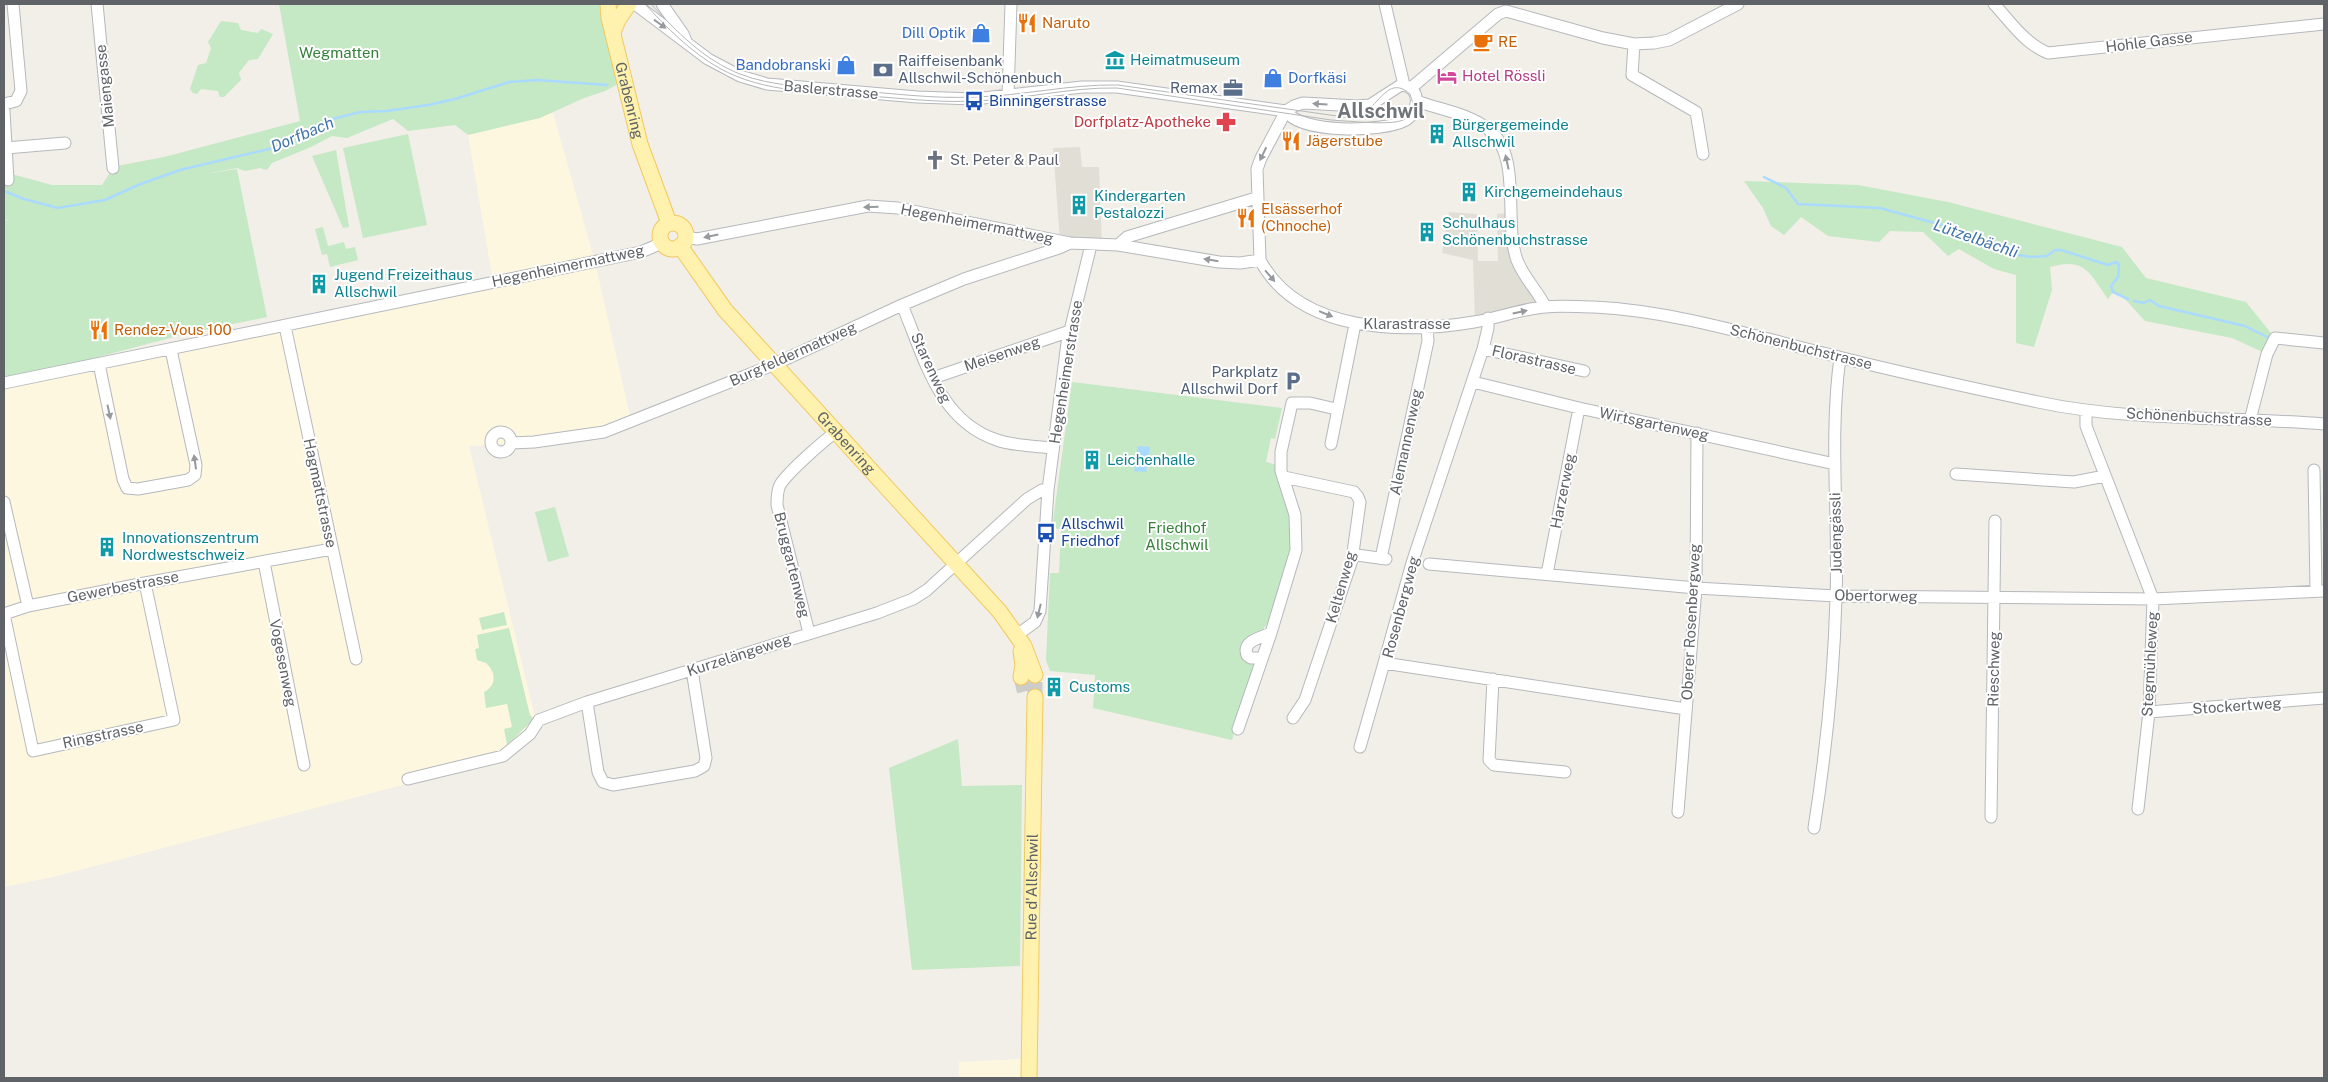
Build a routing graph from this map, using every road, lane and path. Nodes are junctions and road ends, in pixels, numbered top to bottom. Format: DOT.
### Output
graph roads {
  1 [pos="13,4"];
  2 [pos="97,4"];
  3 [pos="608,4"];
  4 [pos="629,4"];
  5 [pos="635,4"];
  6 [pos="663,4"];
  7 [pos="1011,4"];
  8 [pos="1385,4"];
  9 [pos="1738,4"];
  10 [pos="1994,4"];
  11 [pos="1509,7"];
  12 [pos="2324,24"];
  13 [pos="613,32"];
  14 [pos="686,41"];
  15 [pos="1634,44"];
  16 [pos="1407,87"];
  17 [pos="1008,95"];
  18 [pos="1417,101"];
  19 [pos="4,104"];
  20 [pos="4,111"];
  21 [pos="1286,111"];
  22 [pos="65,143"];
  23 [pos="6,148"];
  24 [pos="1703,154"];
  25 [pos="113,168"];
  26 [pos="8,180"];
  27 [pos="1256,198"];
  28 [pos="669,223"];
  29 [pos="662,242"];
  30 [pos="683,242"];
  31 [pos="1070,243"];
  32 [pos="1091,245"];
  33 [pos="1118,245"];
  34 [pos="1260,260"];
  35 [pos="902,305"];
  36 [pos="1545,306"];
  37 [pos="1488,318"];
  38 [pos="1355,324"];
  39 [pos="285,326"];
  40 [pos="1427,326"];
  41 [pos="1070,330"];
  42 [pos="2324,344"];
  43 [pos="1483,349"];
  44 [pos="171,350"];
  45 [pos="1840,358"];
  46 [pos="99,364"];
  47 [pos="773,364"];
  48 [pos="1584,371"];
  49 [pos="933,378"];
  50 [pos="1473,382"];
  51 [pos="4,383"];
  52 [pos="1579,408"];
  53 [pos="1336,409"];
  54 [pos="2086,411"];
  55 [pos="2250,420"];
  56 [pos="2324,424"];
  57 [pos="836,432"];
  58 [pos="1697,433"];
  59 [pos="511,443"];
  60 [pos="1331,444"];
  61 [pos="1053,448"];
  62 [pos="1835,464"];
  63 [pos="2314,470"];
  64 [pos="1956,474"];
  65 [pos="2105,476"];
  66 [pos="1284,477"];
  67 [pos="1048,490"];
  68 [pos="4,502"];
  69 [pos="1995,520"];
  70 [pos="332,550"];
  71 [pos="1357,555"];
  72 [pos="264,562"];
  73 [pos="956,564"];
  74 [pos="1429,564"];
  75 [pos="1547,574"];
  76 [pos="145,583"];
  77 [pos="1696,588"];
  78 [pos="2320,591"];
  79 [pos="1836,596"];
  80 [pos="1995,598"];
  81 [pos="2154,599"];
  82 [pos="28,606"];
  83 [pos="4,614"];
  84 [pos="809,633"];
  85 [pos="1271,633"];
  86 [pos="1017,635"];
  87 [pos="1261,658"];
  88 [pos="356,659"];
  89 [pos="1384,663"];
  90 [pos="692,670"];
  91 [pos="1028,676"];
  92 [pos="1493,679"];
  93 [pos="2324,698"];
  94 [pos="1031,701"];
  95 [pos="587,702"];
  96 [pos="1686,708"];
  97 [pos="2149,712"];
  98 [pos="1293,718"];
  99 [pos="1238,729"];
  100 [pos="1360,747"];
  101 [pos="304,765"];
  102 [pos="1565,772"];
  103 [pos="408,780"];
  104 [pos="2138,809"];
  105 [pos="1678,812"];
  106 [pos="1991,817"];
  107 [pos="1814,828"];
  108 [pos="1029,1078"];
  1 -- 19 [label="street"];
  2 -- 25 [label="street, Maiengasse"];
  3 -- 13 [label="main road, Grabenring"];
  4 -- 13 [label="main road"];
  5 -- 14 [label="street, Baslerstrasse, one-way"];
  6 -- 14 [label="street, Baslerstrasse"];
  7 -- 17 [label="street"];
  8 -- 16 [label="street"];
  9 -- 15 [label="street"];
  10 -- 12 [label="street, Hohle Gasse"];
  11 -- 15 [label="street"];
  11 -- 16 [label="street"];
  13 -- 28 [label="main road, Grabenring"];
  14 -- 17 [label="street, Baslerstrasse"];
  15 -- 24 [label="street"];
  16 -- 18 [label="street"];
  16 -- 21 [label="street, one-way"];
  17 -- 21 [label="street, Baslerstrasse"];
  18 -- 21 [label="street"];
  36 -- 18 [label="street, one-way"];
  20 -- 23 [label="street"];
  21 -- 27 [label="street, one-way"];
  22 -- 23 [label="street"];
  23 -- 26 [label="street"];
  27 -- 33 [label="street"];
  27 -- 34 [label="street"];
  28 -- 29 [label="main road"];
  28 -- 30 [label="main road"];
  29 -- 30 [label="main road"];
  29 -- 39 [label="street, Hegenheimermattweg"];
  31 -- 30 [label="street, Hegenheimermattweg, one-way"];
  30 -- 47 [label="main road, Grabenring"];
  31 -- 32 [label="street, Hegenheimermattweg"];
  31 -- 35 [label="street, Burgfeldermattweg"];
  32 -- 33 [label="street"];
  32 -- 41 [label="street, Hegenheimerstrasse"];
  34 -- 33 [label="street, one-way"];
  34 -- 38 [label="street, Klarastrasse, one-way"];
  35 -- 47 [label="street, Burgfeldermattweg"];
  35 -- 49 [label="street, Starenweg"];
  37 -- 36 [label="street, Klarastrasse, one-way"];
  36 -- 45 [label="street, Schönenbuchstrasse"];
  37 -- 40 [label="street, Klarastrasse"];
  37 -- 43 [label="street, Rosenbergweg"];
  38 -- 40 [label="street, Klarastrasse"];
  38 -- 53 [label="street"];
  39 -- 44 [label="street, Hegenheimermattweg"];
  39 -- 70 [label="street, Hagmattstrasse"];
  40 -- 71 [label="street, Alemannenweg"];
  41 -- 49 [label="street, Meisenweg"];
  41 -- 61 [label="street, Hegenheimerstrasse"];
  42 -- 55 [label="street"];
  43 -- 48 [label="street, Florastrasse"];
  43 -- 50 [label="street, Rosenbergweg"];
  44 -- 46 [label="street, Hegenheimermattweg"];
  46 -- 44 [label="street, one-way"];
  45 -- 54 [label="street, Schönenbuchstrasse"];
  45 -- 62 [label="street, Judengässli"];
  46 -- 51 [label="street, Hegenheimermattweg"];
  47 -- 57 [label="main road, Grabenring"];
  47 -- 59 [label="street, Burgfeldermattweg"];
  49 -- 61 [label="street, Starenweg"];
  50 -- 52 [label="street, Wirtsgartenweg"];
  50 -- 89 [label="street, Rosenbergweg"];
  52 -- 58 [label="street, Wirtsgartenweg"];
  52 -- 75 [label="street, Harzerweg"];
  53 -- 60 [label="street"];
  53 -- 66 [label="street"];
  54 -- 55 [label="street, Schönenbuchstrasse"];
  54 -- 65 [label="street, Stegmühleweg"];
  55 -- 56 [label="street, Schönenbuchstrasse"];
  57 -- 73 [label="main road, Grabenring"];
  57 -- 84 [label="street, Bruggartenweg"];
  58 -- 62 [label="street, Wirtsgartenweg"];
  58 -- 77 [label="street, Oberer Rosenbergweg"];
  61 -- 67 [label="street, Hegenheimerstrasse"];
  62 -- 79 [label="street, Judengässli"];
  63 -- 78 [label="street"];
  64 -- 65 [label="street"];
  65 -- 81 [label="street, Stegmühleweg"];
  66 -- 85 [label="street"];
  66 -- 98 [label="street, Keltenweg"];
  67 -- 73 [label="street, Kurzelängeweg"];
  67 -- 86 [label="street, Hegenheimerstrasse, one-way"];
  68 -- 82 [label="street"];
  69 -- 80 [label="street, Rieschweg"];
  70 -- 72 [label="street, Gewerbestrasse"];
  70 -- 88 [label="street, Hagmattstrasse"];
  72 -- 76 [label="street, Gewerbestrasse"];
  72 -- 101 [label="street, Vogesenweg"];
  73 -- 84 [label="street, Kurzelängeweg"];
  73 -- 86 [label="main road, Grabenring"];
  74 -- 75 [label="street, Obertorweg"];
  75 -- 77 [label="street, Obertorweg"];
  76 -- 82 [label="street, Gewerbestrasse"];
  76 -- 83 [label="street, Ringstrasse"];
  77 -- 79 [label="street, Obertorweg"];
  77 -- 96 [label="street, Oberer Rosenbergweg"];
  78 -- 81 [label="street, Obertorweg"];
  79 -- 80 [label="street, Obertorweg"];
  79 -- 107 [label="street, Judengässli"];
  80 -- 81 [label="street, Obertorweg"];
  80 -- 106 [label="street, Rieschweg"];
  81 -- 97 [label="street, Stegmühleweg"];
  82 -- 83 [label="street, Gewerbestrasse"];
  84 -- 90 [label="street, Kurzelängeweg"];
  85 -- 87 [label="street"];
  85 -- 87 [label="street"];
  86 -- 91 [label="main road, Grabenring"];
  87 -- 99 [label="street"];
  89 -- 92 [label="street, Rosenbergweg"];
  89 -- 100 [label="street"];
  90 -- 95 [label="street, Kurzelängeweg"];
  90 -- 95 [label="street"];
  92 -- 96 [label="street, Rosenbergweg"];
  92 -- 102 [label="street"];
  93 -- 97 [label="street, Stockertweg"];
  94 -- 108 [label="main road, Rue d'Allschwil"];
  95 -- 103 [label="street, Kurzelängeweg"];
  96 -- 105 [label="street, Oberer Rosenbergweg"];
  97 -- 104 [label="street, Stegmühleweg"];
}
